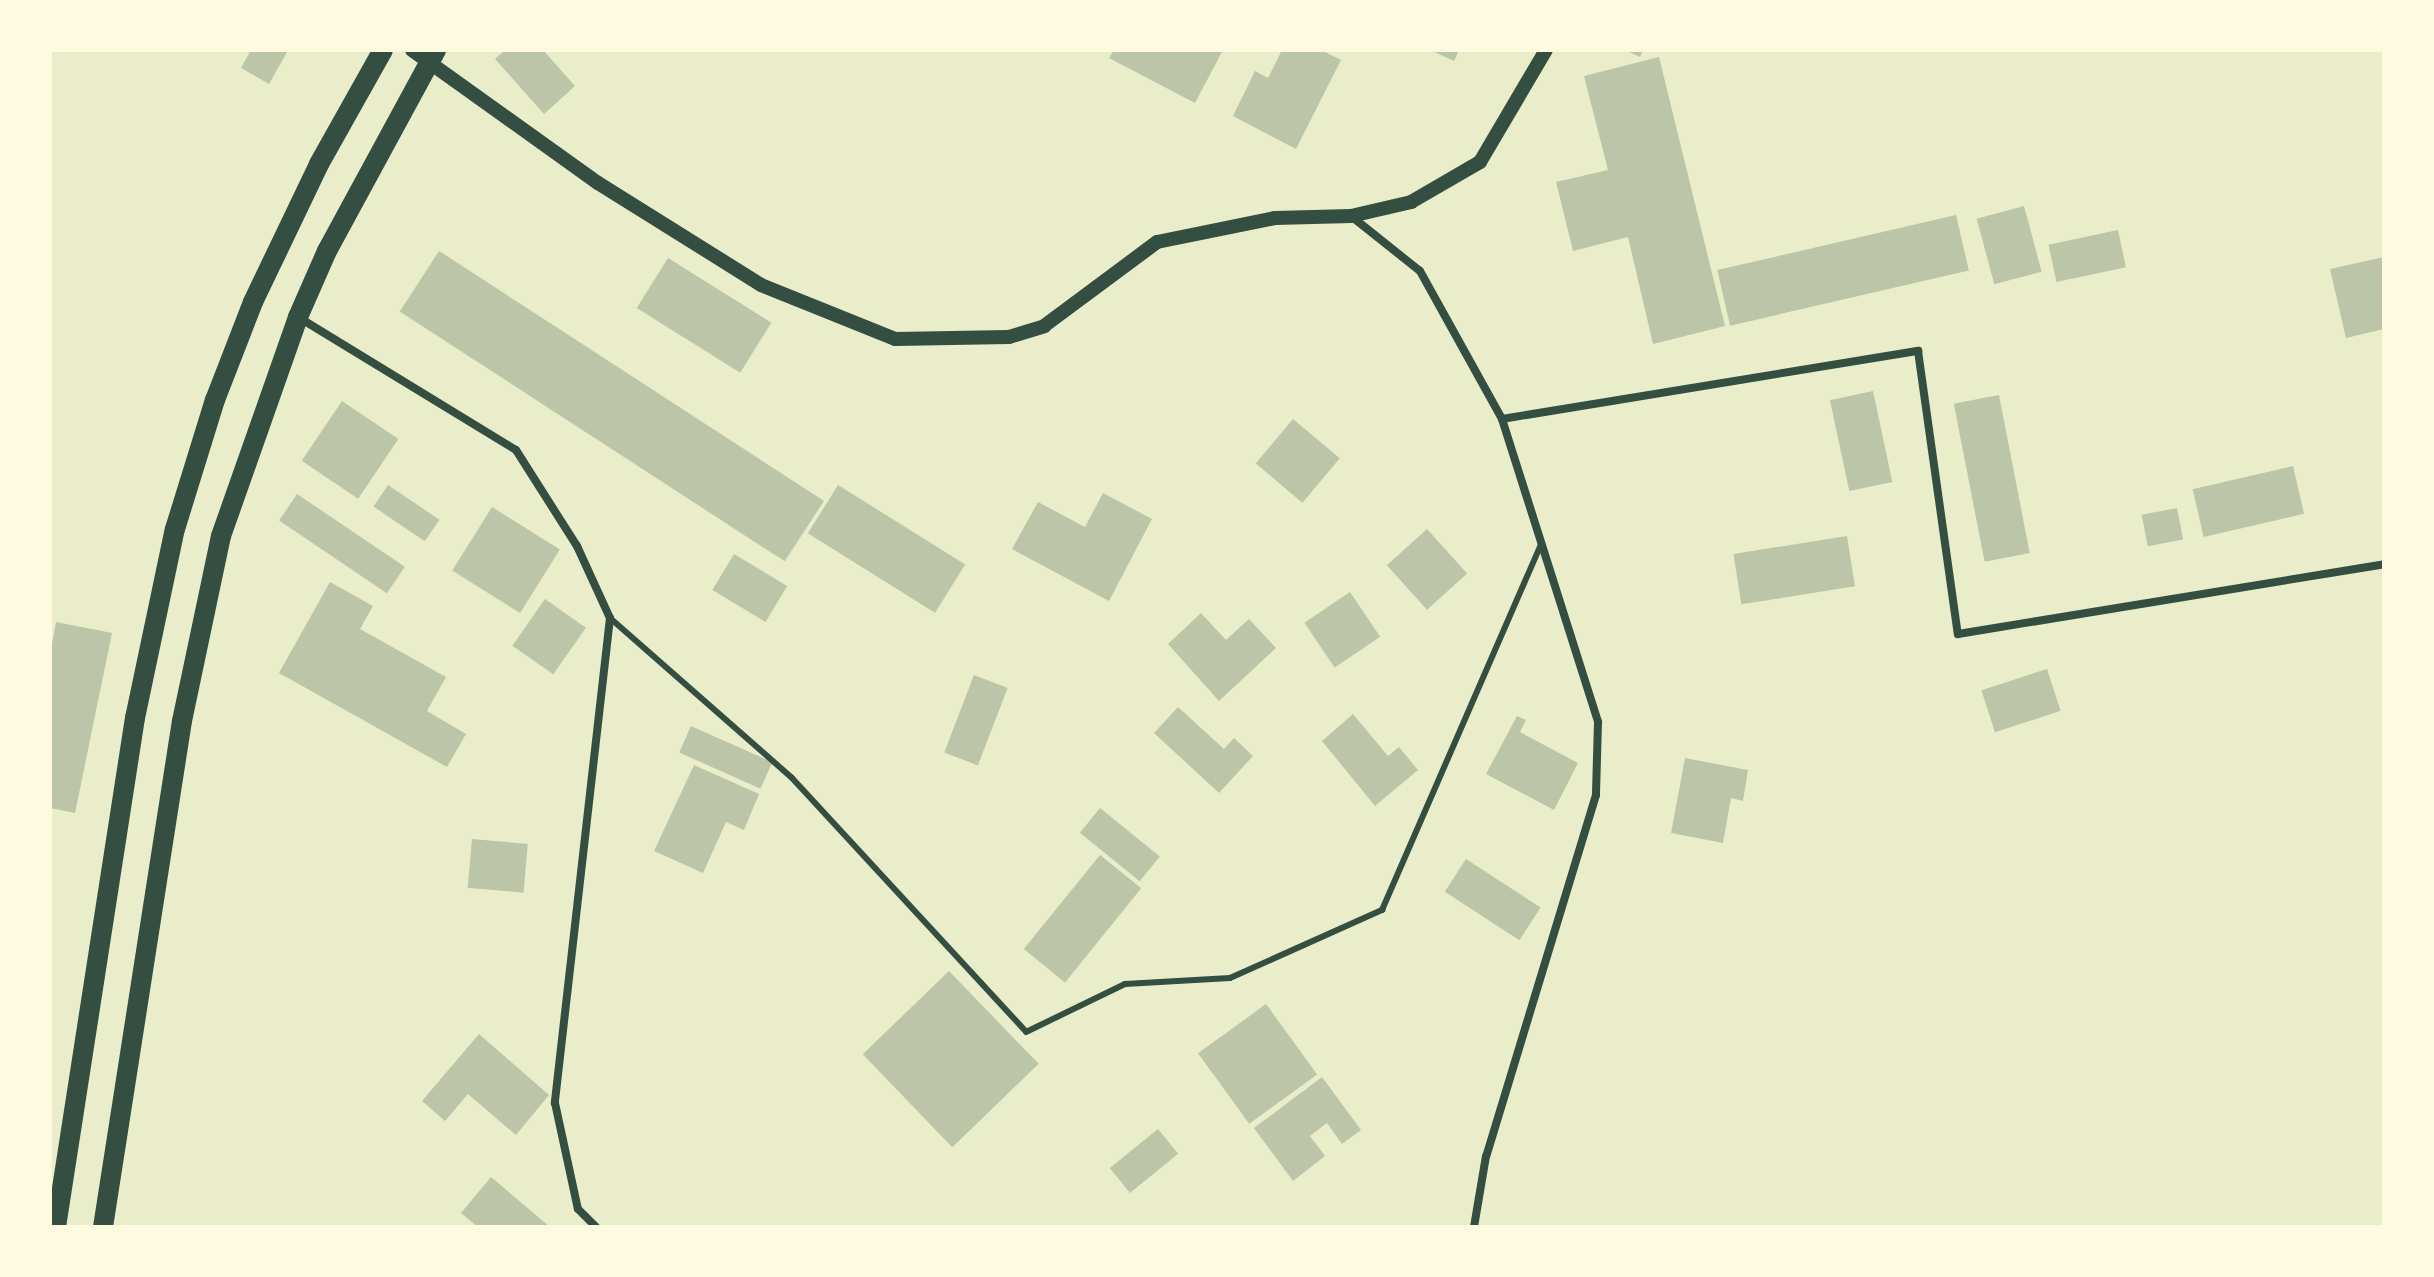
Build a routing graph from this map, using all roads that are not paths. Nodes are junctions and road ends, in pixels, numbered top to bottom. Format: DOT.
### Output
graph roads {
  1 [pos="383,50"];
  2 [pos="1546,50"];
  3 [pos="426,54"];
  4 [pos="1351,216"];
  5 [pos="298,317"];
  6 [pos="1502,419"];
  7 [pos="1543,541"];
  8 [pos="2384,564"];
  9 [pos="610,618"];
  10 [pos="56,1227"];
  11 [pos="103,1227"];
  12 [pos="596,1227"];
  13 [pos="1474,1227"];
  1 -- 10 [label="main road"];
  2 -- 4 [label="street"];
  3 -- 4 [label="street"];
  3 -- 5 [label="main road"];
  4 -- 6 [label="street"];
  5 -- 9 [label="street"];
  5 -- 11 [label="main road"];
  6 -- 7 [label="street"];
  6 -- 8 [label="street"];
  7 -- 9 [label="lane"];
  7 -- 13 [label="street"];
  9 -- 12 [label="street"];
}
